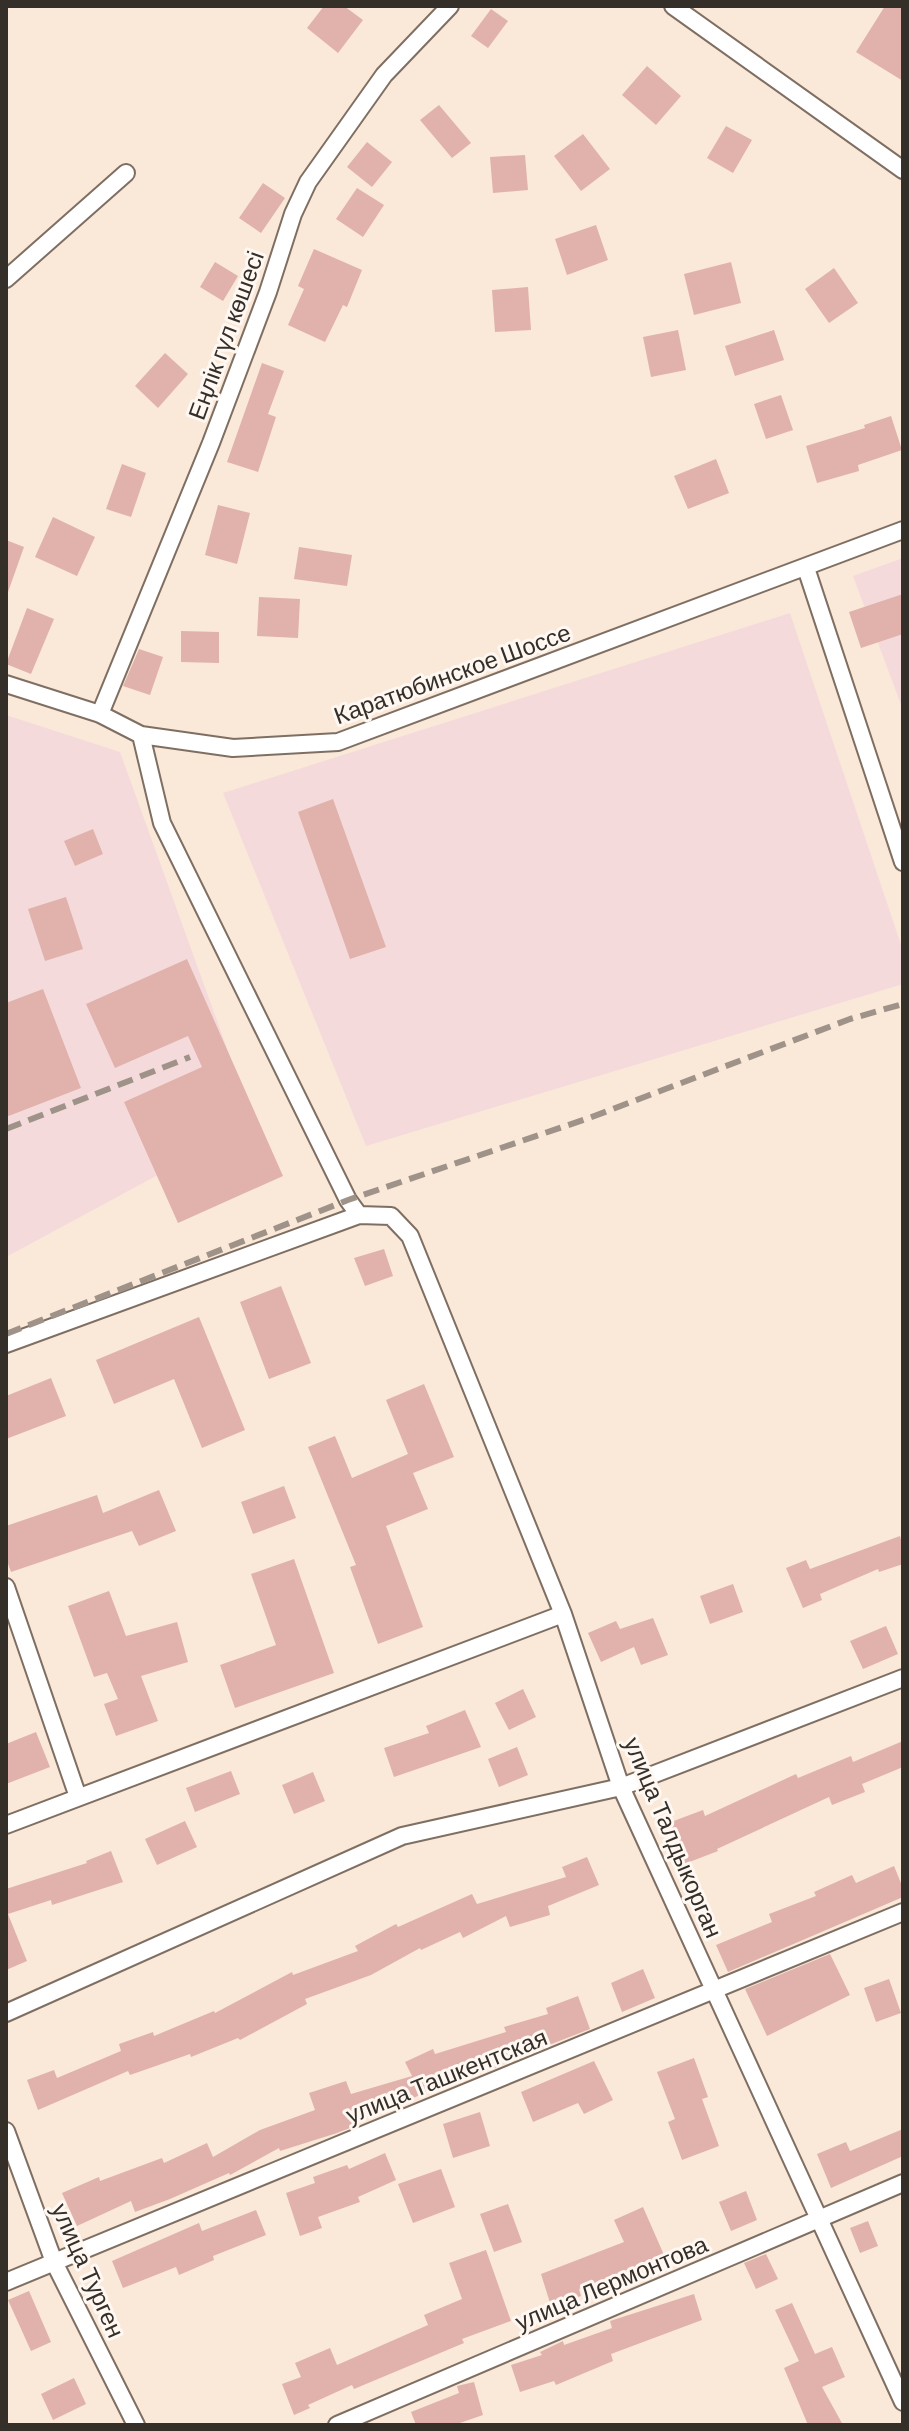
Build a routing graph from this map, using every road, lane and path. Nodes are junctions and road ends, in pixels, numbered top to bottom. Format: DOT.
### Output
graph roads {
  1 [pos="450,6"];
  2 [pos="673,6"];
  3 [pos="903,170"];
  4 [pos="126,173"];
  5 [pos="6,279"];
  6 [pos="903,530"];
  7 [pos="806,568"];
  8 [pos="6,684"];
  9 [pos="100,714"];
  10 [pos="141,735"];
  11 [pos="903,862"];
  12 [pos="359,1215"];
  13 [pos="6,1344"];
  14 [pos="6,1587"];
  15 [pos="563,1614"];
  16 [pos="903,1678"];
  17 [pos="621,1787"];
  18 [pos="78,1797"];
  19 [pos="6,1825"];
  20 [pos="903,1912"];
  21 [pos="714,1991"];
  22 [pos="6,2013"];
  23 [pos="6,2131"];
  24 [pos="903,2183"];
  25 [pos="818,2220"];
  26 [pos="54,2262"];
  27 [pos="6,2282"];
  28 [pos="903,2402"];
  29 [pos="136,2425"];
  30 [pos="337,2425"];
  1 -- 9 [label="street, Еңлік гүл көшесі"];
  2 -- 3 [label="street"];
  4 -- 5 [label="street"];
  6 -- 7 [label="street, Каратюбинское Шоссе"];
  7 -- 10 [label="street, Каратюбинское Шоссе"];
  7 -- 11 [label="street"];
  8 -- 9 [label="street, Каратюбинское Шоссе"];
  9 -- 10 [label="street, Каратюбинское Шоссе"];
  10 -- 12 [label="street"];
  12 -- 13 [label="street"];
  12 -- 15 [label="street, улица Талдыкорган"];
  14 -- 18 [label="street"];
  15 -- 17 [label="street, улица Талдыкорган"];
  15 -- 18 [label="street"];
  16 -- 17 [label="street"];
  17 -- 21 [label="street, улица Талдыкорган"];
  17 -- 22 [label="street"];
  18 -- 19 [label="street"];
  20 -- 21 [label="street, улица Ташкентская"];
  21 -- 25 [label="street, улица Талдыкорган"];
  21 -- 26 [label="street, улица Ташкентская"];
  23 -- 26 [label="street, улица Турген"];
  24 -- 25 [label="street, улица Лермонтова"];
  25 -- 28 [label="street, улица Талдыкорган"];
  25 -- 30 [label="street, улица Лермонтова"];
  26 -- 27 [label="street, улица Ташкентская"];
  26 -- 29 [label="street, улица Турген"];
}
